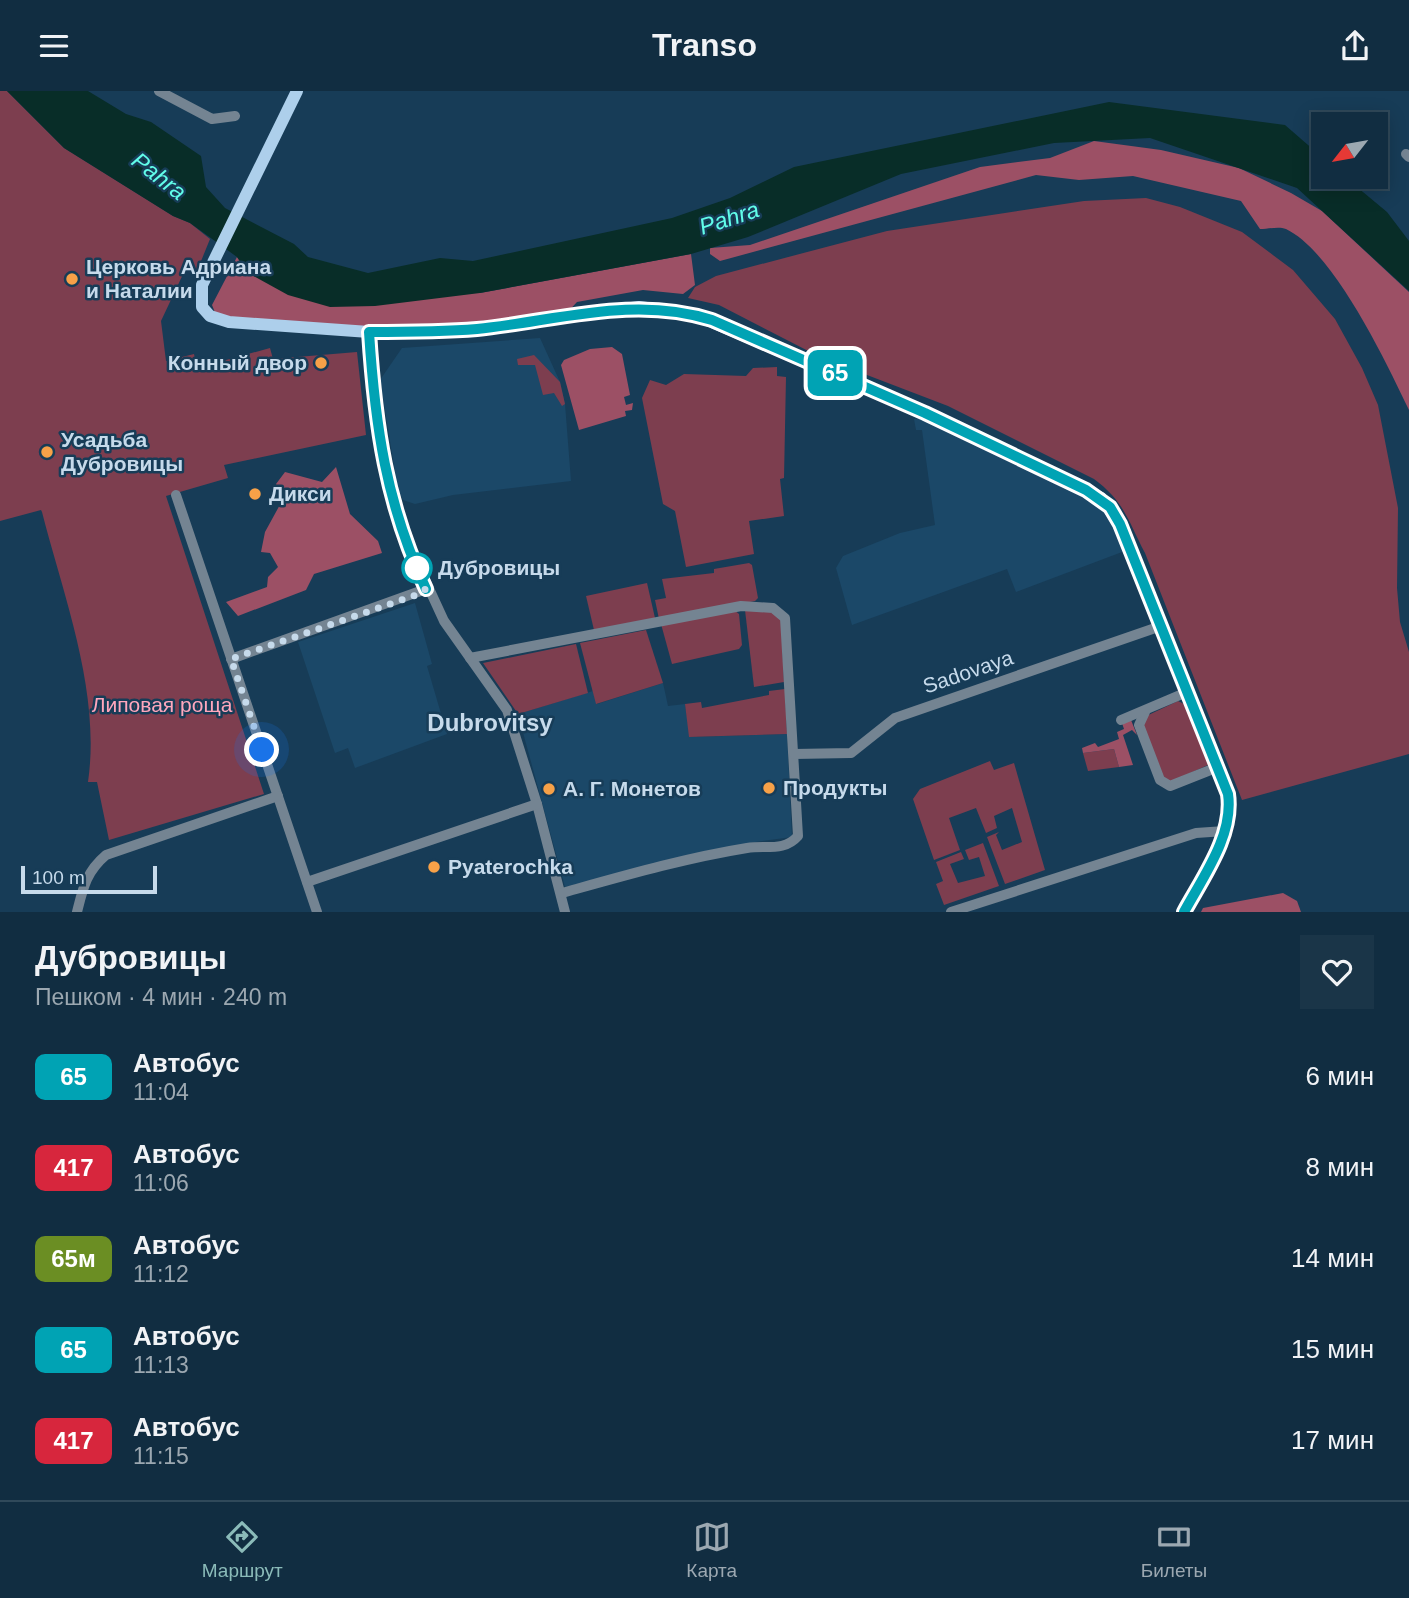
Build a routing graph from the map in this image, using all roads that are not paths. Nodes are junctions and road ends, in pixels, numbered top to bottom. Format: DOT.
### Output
graph roads {
  1 [pos="159,91"];
  2 [pos="297,91"];
  3 [pos="235,115"];
  4 [pos="369,332"];
  5 [pos="176,495"];
  6 [pos="426,589"];
  7 [pos="1161,626"];
  8 [pos="470,658"];
  9 [pos="231,659"];
  10 [pos="1187,692"];
  11 [pos="1145,712"];
  12 [pos="1121,720"];
  13 [pos="794,754"];
  14 [pos="1218,767"];
  15 [pos="278,796"];
  16 [pos="537,804"];
  17 [pos="1225,831"];
  18 [pos="307,882"];
  19 [pos="562,893"];
  20 [pos="77,912"];
  21 [pos="317,912"];
  22 [pos="565,912"];
  23 [pos="951,912"];
  24 [pos="1184,912"];
  1 -- 3 [label="street"];
  2 -- 4 [label="main road"];
  4 -- 6 [label="street"];
  4 -- 7 [label="main road"];
  5 -- 9 [label="street"];
  6 -- 8 [label="street"];
  6 -- 9 [label="street"];
  7 -- 10 [label="main road"];
  7 -- 13 [label="street, Sadovaya"];
  8 -- 13 [label="street"];
  8 -- 16 [label="street"];
  9 -- 15 [label="street"];
  10 -- 11 [label="street"];
  10 -- 14 [label="main road"];
  11 -- 12 [label="street"];
  11 -- 14 [label="street"];
  13 -- 19 [label="street"];
  14 -- 17 [label="main road"];
  15 -- 18 [label="street"];
  15 -- 20 [label="street"];
  16 -- 18 [label="street"];
  16 -- 19 [label="street"];
  17 -- 23 [label="street"];
  17 -- 24 [label="main road"];
  18 -- 21 [label="street"];
  19 -- 22 [label="street"];
}
